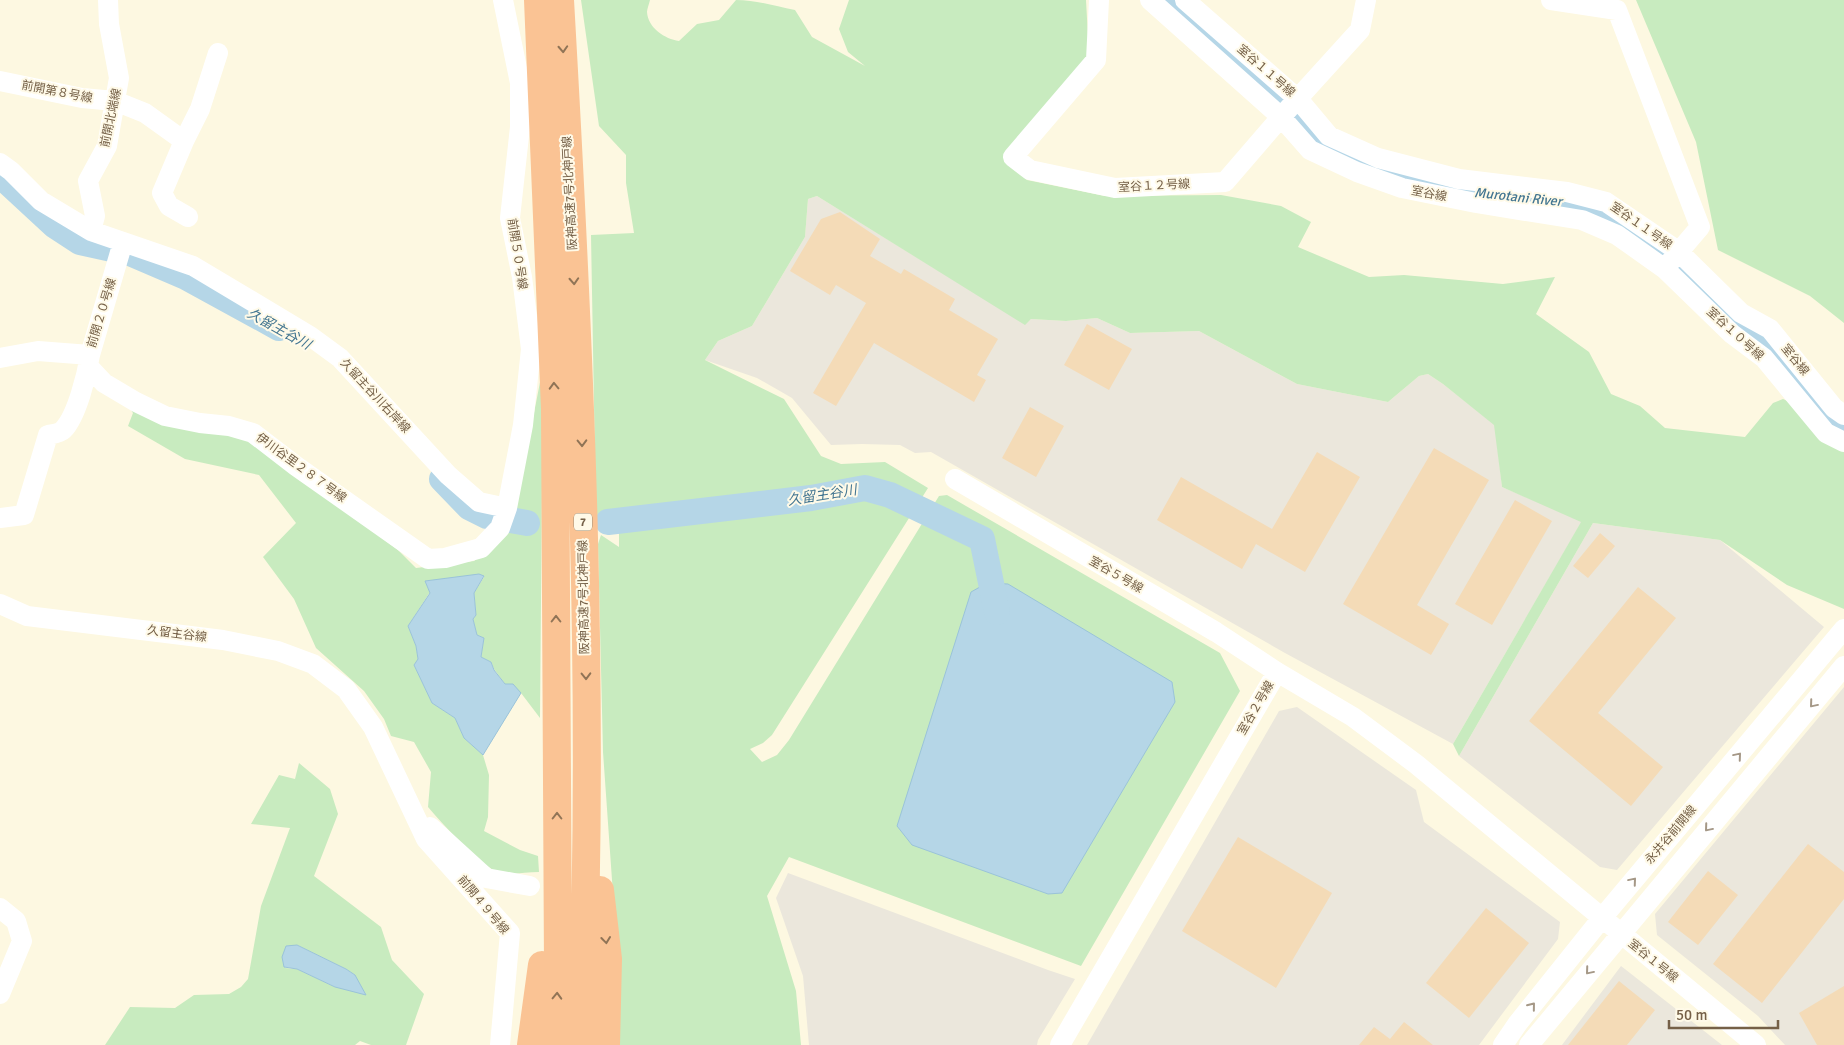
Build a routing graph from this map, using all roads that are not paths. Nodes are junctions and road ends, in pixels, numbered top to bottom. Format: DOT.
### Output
graph roads {
  1 [pos="108,0"];
  2 [pos="503,0"];
  3 [pos="538,0"];
  4 [pos="560,0"];
  5 [pos="1099,0"];
  6 [pos="1150,0"];
  7 [pos="1185,0"];
  8 [pos="1366,0"];
  9 [pos="1551,0"];
  10 [pos="218,53"];
  11 [pos="0,81"];
  12 [pos="1298,99"];
  13 [pos="115,101"];
  14 [pos="1281,117"];
  15 [pos="184,141"];
  16 [pos="0,163"];
  17 [pos="188,217"];
  18 [pos="91,231"];
  19 [pos="121,249"];
  20 [pos="1678,252"];
  21 [pos="1664,269"];
  22 [pos="0,358"];
  23 [pos="89,360"];
  24 [pos="1839,412"];
  25 [pos="1844,442"];
  26 [pos="955,479"];
  27 [pos="504,516"];
  28 [pos="0,518"];
  29 [pos="0,604"];
  30 [pos="1844,629"];
  31 [pos="1844,666"];
  32 [pos="1277,672"];
  33 [pos="588,787"];
  34 [pos="412,810"];
  35 [pos="558,853"];
  36 [pos="530,886"];
  37 [pos="0,908"];
  38 [pos="1602,918"];
  39 [pos="1620,934"];
  40 [pos="0,994"];
  41 [pos="500,1045"];
  42 [pos="531,1045"];
  43 [pos="554,1045"];
  44 [pos="581,1045"];
  45 [pos="606,1045"];
  46 [pos="1060,1045"];
  47 [pos="1503,1045"];
  48 [pos="1529,1045"];
  49 [pos="1756,1045"];
  1 -- 13 [label="street, 前開北端線"];
  2 -- 27 [label="street, 前開５０号線"];
  35 -- 3 [label="highway, 阪神高速7号北神戸線 / 7, one-way"];
  4 -- 33 [label="highway, 阪神高速7号北神戸線 / 7, one-way"];
  5 -- 14 [label="street, 室谷１２号線"];
  6 -- 14 [label="street, 室谷線"];
  7 -- 12 [label="street, 室谷１１号線"];
  8 -- 12 [label="street, 室谷１２号線"];
  9 -- 20 [label="street, 室谷１１号線"];
  10 -- 15 [label="street"];
  11 -- 13 [label="street, 前開第８号線"];
  12 -- 14 [label="street, 室谷１２号線"];
  12 -- 20 [label="street, 室谷１１号線"];
  13 -- 15 [label="street, 前開第８号線"];
  13 -- 18 [label="street, 前開北端線"];
  14 -- 21 [label="street, 室谷線"];
  15 -- 17 [label="street"];
  16 -- 18 [label="street, 久留主谷川右岸線"];
  18 -- 19 [label="street, 久留主谷川右岸線"];
  19 -- 23 [label="street, 前開２０号線"];
  19 -- 27 [label="street, 久留主谷川右岸線"];
  20 -- 21 [label="street"];
  20 -- 24 [label="street, 室谷線"];
  21 -- 25 [label="street, 室谷１０号線"];
  22 -- 23 [label="street, 前開２０号線"];
  23 -- 27 [label="street, 伊川谷里２８７号線"];
  23 -- 28 [label="street"];
  26 -- 32 [label="street, 室谷５号線"];
  29 -- 34 [label="street, 久留主谷線"];
  38 -- 30 [label="street, 永井谷前開線, one-way"];
  31 -- 39 [label="street, 永井谷前開線, one-way"];
  32 -- 38 [label="street, 室谷２号線"];
  32 -- 46 [label="street, 室谷２号線"];
  33 -- 44 [label="highway, 阪神高速7号北神戸線 / 7"];
  33 -- 45 [label="highway, one-way"];
  34 -- 36 [label="street"];
  34 -- 41 [label="street, 前開４９号線"];
  35 -- 42 [label="highway"];
  43 -- 35 [label="highway, 阪神高速7号北神戸線 / 7, one-way"];
  37 -- 40 [label="street"];
  38 -- 39 [label="street, 室谷２号線"];
  47 -- 38 [label="street, 永井谷前開線, one-way"];
  39 -- 48 [label="street, 永井谷前開線, one-way"];
  39 -- 49 [label="street, 室谷１号線"];
}
